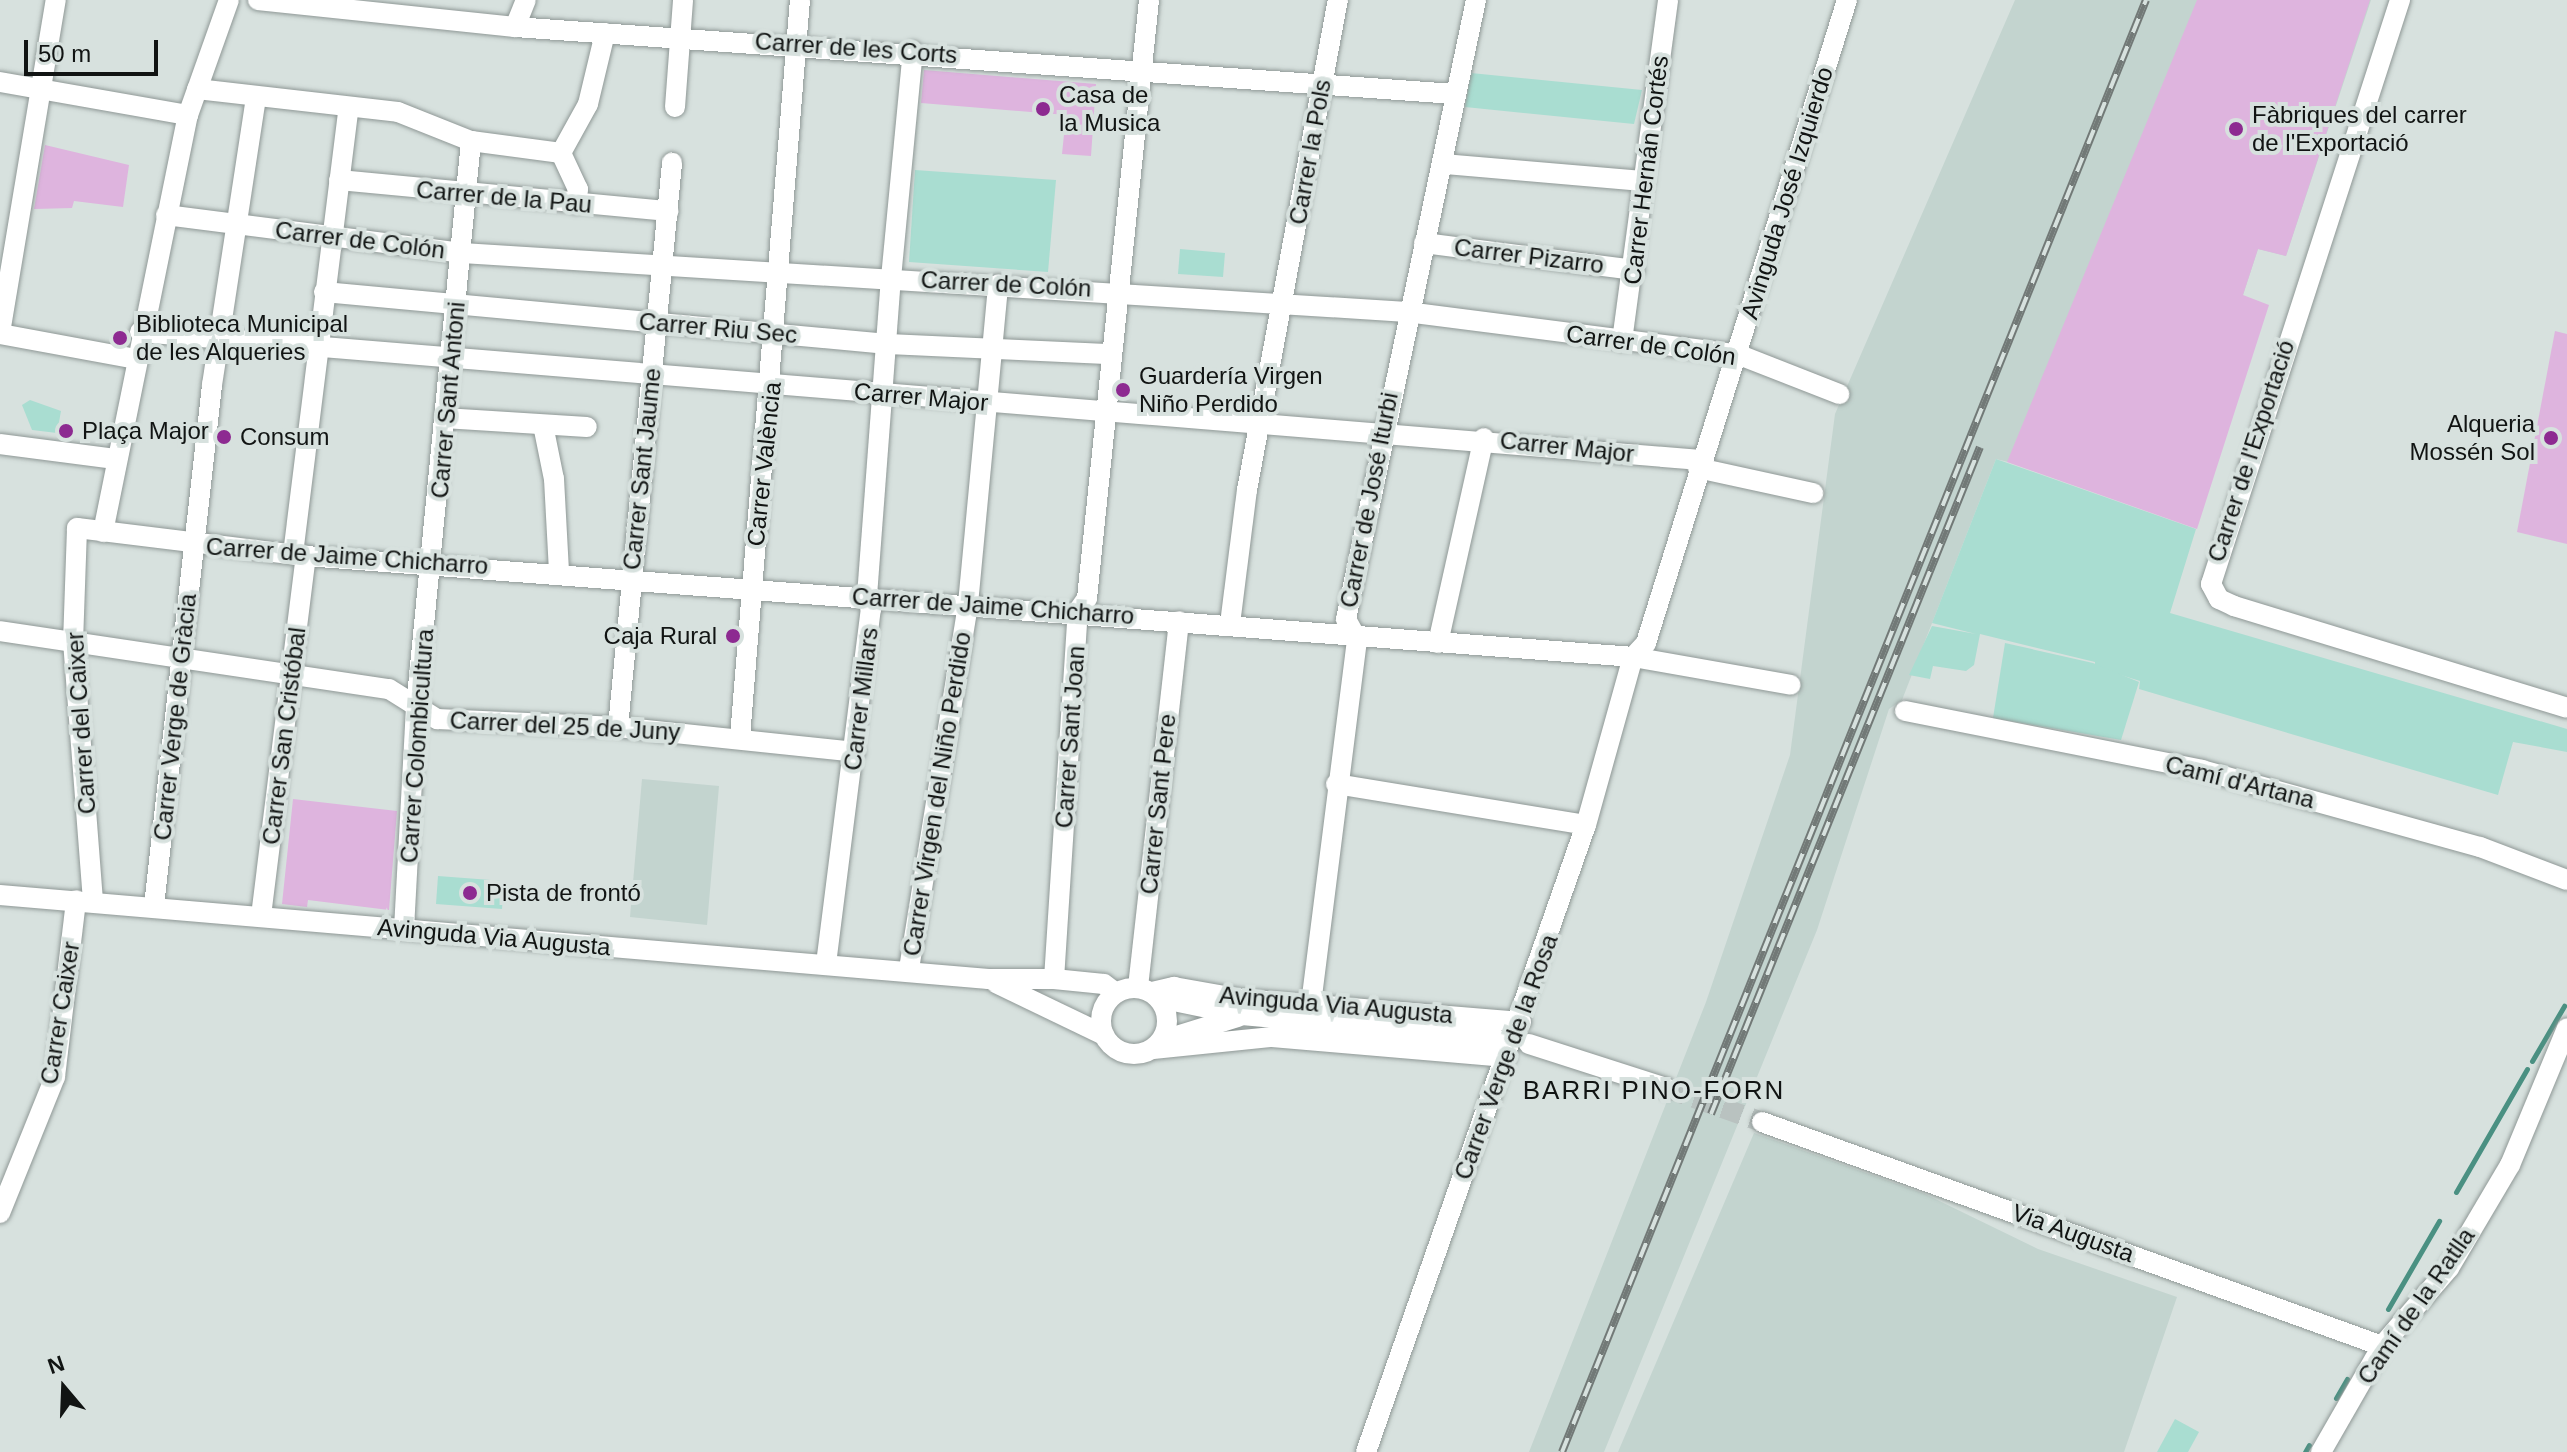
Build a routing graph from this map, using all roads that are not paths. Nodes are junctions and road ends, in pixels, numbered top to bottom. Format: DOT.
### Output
graph roads {
  1 [pos="56,0"];
  2 [pos="229,0"];
  3 [pos="258,0"];
  4 [pos="526,0"];
  5 [pos="683,0"];
  6 [pos="800,0"];
  7 [pos="1149,0"];
  8 [pos="1338,0"];
  9 [pos="1476,0"];
  10 [pos="1668,0"];
  11 [pos="1847,0"];
  12 [pos="2400,0"];
  13 [pos="515,27"];
  14 [pos="605,33"];
  15 [pos="680,38"];
  16 [pos="797,43"];
  17 [pos="913,51"];
  18 [pos="1141,68"];
  19 [pos="0,82"];
  20 [pos="1322,83"];
  21 [pos="39,89"];
  22 [pos="197,89"];
  23 [pos="1455,94"];
  24 [pos="256,99"];
  25 [pos="675,107"];
  26 [pos="348,110"];
  27 [pos="188,115"];
  28 [pos="471,141"];
  29 [pos="561,153"];
  30 [pos="672,163"];
  31 [pos="1444,164"];
  32 [pos="339,180"];
  33 [pos="1644,181"];
  34 [pos="468,196"];
  35 [pos="576,204"];
  36 [pos="669,211"];
  37 [pos="166,215"];
  38 [pos="233,224"];
  39 [pos="333,236"];
  40 [pos="1424,243"];
  41 [pos="462,253"];
  42 [pos="663,265"];
  43 [pos="1634,270"];
  44 [pos="781,274"];
  45 [pos="891,278"];
  46 [pos="998,284"];
  47 [pos="1117,291"];
  48 [pos="324,292"];
  49 [pos="1282,305"];
  50 [pos="456,306"];
  51 [pos="1407,312"];
  52 [pos="657,322"];
  53 [pos="140,332"];
  54 [pos="0,333"];
  55 [pos="776,333"];
  56 [pos="218,340"];
  57 [pos="1622,341"];
  58 [pos="888,344"];
  59 [pos="318,349"];
  60 [pos="994,349"];
  61 [pos="1112,354"];
  62 [pos="1737,354"];
  63 [pos="449,358"];
  64 [pos="136,359"];
  65 [pos="652,375"];
  66 [pos="773,385"];
  67 [pos="884,394"];
  68 [pos="1839,394"];
  69 [pos="989,404"];
  70 [pos="1106,412"];
  71 [pos="444,418"];
  72 [pos="1260,421"];
  73 [pos="543,425"];
  74 [pos="587,427"];
  75 [pos="1382,431"];
  76 [pos="1484,438"];
  77 [pos="0,444"];
  78 [pos="115,459"];
  79 [pos="1700,464"];
  80 [pos="1813,493"];
  81 [pos="103,532"];
  82 [pos="192,544"];
  83 [pos="299,555"];
  84 [pos="433,563"];
  85 [pos="559,572"];
  86 [pos="631,577"];
  87 [pos="751,586"];
  88 [pos="867,596"];
  89 [pos="968,604"];
  90 [pos="1078,611"];
  91 [pos="1179,621"];
  92 [pos="1230,624"];
  93 [pos="0,631"];
  94 [pos="1357,639"];
  95 [pos="73,643"];
  96 [pos="1438,643"];
  97 [pos="1633,657"];
  98 [pos="184,658"];
  99 [pos="293,673"];
  100 [pos="1791,685"];
  101 [pos="416,707"];
  102 [pos="2567,708"];
  103 [pos="1905,711"];
  104 [pos="618,727"];
  105 [pos="740,737"];
  106 [pos="855,752"];
  107 [pos="1336,784"];
  108 [pos="1586,825"];
  109 [pos="2567,880"];
  110 [pos="0,895"];
  111 [pos="85,900"];
  112 [pos="154,906"];
  113 [pos="261,916"];
  114 [pos="404,929"];
  115 [pos="826,964"];
  116 [pos="909,969"];
  117 [pos="988,979"];
  118 [pos="1054,979"];
  119 [pos="1150,992"];
  120 [pos="1116,993"];
  121 [pos="1311,1004"];
  122 [pos="1242,1015"];
  123 [pos="1521,1022"];
  124 [pos="2567,1028"];
  125 [pos="1104,1035"];
  126 [pos="1495,1038"];
  127 [pos="1529,1044"];
  128 [pos="1158,1045"];
  129 [pos="1506,1057"];
  130 [pos="1666,1088"];
  131 [pos="1762,1122"];
  132 [pos="0,1213"];
  133 [pos="2382,1346"];
  134 [pos="1366,1452"];
  135 [pos="2321,1452"];
  1 -- 21 [label="street"];
  2 -- 22 [label="street"];
  3 -- 13 [label="street, Carrer de les Corts"];
  4 -- 13 [label="street"];
  5 -- 15 [label="street"];
  6 -- 16 [label="street, Carrer València"];
  7 -- 18 [label="street, Carrer Sant Joan"];
  8 -- 20 [label="street, Carrer la Pols"];
  9 -- 23 [label="street, Carrer de José Iturbi"];
  10 -- 33 [label="street, Carrer Hernán Cortés"];
  11 -- 62 [label="street, Avinguda José Izquierdo"];
  12 -- 102 [label="street, Carrer de l'Exportació"];
  13 -- 14 [label="street, Carrer de les Corts"];
  14 -- 15 [label="street, Carrer de les Corts"];
  14 -- 29 [label="street"];
  15 -- 16 [label="street, Carrer de les Corts"];
  15 -- 25 [label="street"];
  16 -- 17 [label="street, Carrer de les Corts"];
  16 -- 44 [label="street, Carrer València"];
  17 -- 18 [label="street, Carrer de les Corts"];
  17 -- 45 [label="street, Carrer Millars"];
  18 -- 20 [label="street, Carrer de les Corts"];
  18 -- 47 [label="street, Carrer Sant Joan"];
  19 -- 21 [label="street"];
  20 -- 23 [label="street, Carrer de les Corts"];
  20 -- 49 [label="street, Carrer la Pols"];
  21 -- 27 [label="street"];
  21 -- 54 [label="street"];
  22 -- 24 [label="street"];
  22 -- 27 [label="street"];
  23 -- 31 [label="street, Carrer de José Iturbi"];
  24 -- 26 [label="street"];
  24 -- 38 [label="street, Carrer Verge de Gràcia"];
  26 -- 28 [label="street"];
  26 -- 32 [label="street, Carrer San Cristóbal"];
  27 -- 37 [label="street"];
  28 -- 29 [label="street"];
  28 -- 34 [label="street, Carrer Sant Antoni"];
  29 -- 35 [label="street"];
  30 -- 36 [label="street, Carrer Sant Jaume"];
  31 -- 33 [label="street"];
  31 -- 40 [label="street, Carrer de José Iturbi"];
  32 -- 34 [label="street, Carrer de la Pau"];
  32 -- 39 [label="street, Carrer San Cristóbal"];
  33 -- 43 [label="street, Carrer Hernán Cortés"];
  34 -- 35 [label="street, Carrer de la Pau"];
  34 -- 41 [label="street, Carrer Sant Antoni"];
  35 -- 36 [label="street, Carrer de la Pau"];
  36 -- 42 [label="street, Carrer Sant Jaume"];
  37 -- 38 [label="street, Carrer de Colón"];
  37 -- 53 [label="street"];
  38 -- 39 [label="street, Carrer de Colón"];
  38 -- 56 [label="street, Carrer Verge de Gràcia"];
  39 -- 41 [label="street, Carrer de Colón"];
  39 -- 48 [label="street, Carrer San Cristóbal"];
  40 -- 43 [label="street, Carrer Pizarro"];
  40 -- 51 [label="street, Carrer de José Iturbi"];
  41 -- 42 [label="street, Carrer de Colón"];
  41 -- 50 [label="street, Carrer Sant Antoni"];
  42 -- 44 [label="street, Carrer de Colón"];
  42 -- 52 [label="street, Carrer Sant Jaume"];
  43 -- 57 [label="street, Carrer Hernán Cortés"];
  44 -- 45 [label="street, Carrer de Colón"];
  44 -- 55 [label="street, Carrer València"];
  45 -- 46 [label="street, Carrer de Colón"];
  45 -- 58 [label="street, Carrer Millars"];
  46 -- 47 [label="street, Carrer de Colón"];
  46 -- 60 [label="street, Carrer Virgen del Niño Perdido"];
  47 -- 49 [label="street, Carrer de Colón"];
  47 -- 61 [label="street, Carrer Sant Joan"];
  48 -- 50 [label="street, Carrer Riu Sec"];
  48 -- 59 [label="street, Carrer San Cristóbal"];
  49 -- 51 [label="street, Carrer de Colón"];
  49 -- 72 [label="street, Carrer la Pols"];
  50 -- 52 [label="street, Carrer Riu Sec"];
  50 -- 63 [label="street, Carrer Sant Antoni"];
  51 -- 57 [label="street, Carrer de Colón"];
  51 -- 75 [label="street, Carrer de José Iturbi"];
  52 -- 55 [label="street, Carrer Riu Sec"];
  52 -- 65 [label="street, Carrer Sant Jaume"];
  53 -- 56 [label="street, Carrer Major"];
  53 -- 64 [label="street"];
  54 -- 64 [label="street"];
  55 -- 58 [label="street, Carrer Riu Sec"];
  55 -- 66 [label="street, Carrer València"];
  56 -- 59 [label="street, Carrer Major"];
  56 -- 82 [label="street, Carrer Verge de Gràcia"];
  57 -- 62 [label="street, Carrer de Colón"];
  58 -- 60 [label="street, Carrer Riu Sec"];
  58 -- 67 [label="street, Carrer Millars"];
  59 -- 63 [label="street, Carrer Major"];
  59 -- 83 [label="street, Carrer San Cristóbal"];
  60 -- 61 [label="street, Carrer Riu Sec"];
  60 -- 69 [label="street, Carrer Virgen del Niño Perdido"];
  61 -- 70 [label="street, Carrer Sant Joan"];
  62 -- 68 [label="street, Carrer de Colón"];
  62 -- 79 [label="street, Avinguda José Izquierdo"];
  63 -- 65 [label="street, Carrer Major"];
  63 -- 71 [label="street, Carrer Sant Antoni"];
  64 -- 78 [label="street"];
  65 -- 66 [label="street, Carrer Major"];
  65 -- 86 [label="street, Carrer Sant Jaume"];
  66 -- 67 [label="street, Carrer Major"];
  66 -- 87 [label="street, Carrer València"];
  67 -- 69 [label="street, Carrer Major"];
  67 -- 88 [label="street, Carrer Millars"];
  69 -- 70 [label="street, Carrer Major"];
  69 -- 89 [label="street, Carrer Virgen del Niño Perdido"];
  70 -- 72 [label="street, Carrer Major"];
  70 -- 90 [label="street, Carrer Sant Joan"];
  71 -- 73 [label="street"];
  71 -- 84 [label="street, Carrer Sant Antoni"];
  72 -- 75 [label="street, Carrer Major"];
  72 -- 92 [label="street, Carrer la Pols"];
  73 -- 74 [label="street"];
  73 -- 85 [label="street"];
  75 -- 76 [label="street, Carrer Major"];
  75 -- 94 [label="street, Carrer de José Iturbi"];
  76 -- 79 [label="street, Carrer Major"];
  76 -- 96 [label="street"];
  77 -- 78 [label="street"];
  78 -- 81 [label="street"];
  79 -- 80 [label="street, Carrer Major"];
  79 -- 97 [label="street, Avinguda José Izquierdo"];
  81 -- 82 [label="street, Carrer de Jaime Chicharro"];
  81 -- 95 [label="street, Carrer del Caixer"];
  82 -- 83 [label="street, Carrer de Jaime Chicharro"];
  82 -- 98 [label="street, Carrer Verge de Gràcia"];
  83 -- 84 [label="street, Carrer de Jaime Chicharro"];
  83 -- 99 [label="street, Carrer San Cristóbal"];
  84 -- 85 [label="street, Carrer de Jaime Chicharro"];
  84 -- 101 [label="street, Carrer Colombicultura"];
  85 -- 86 [label="street, Carrer de Jaime Chicharro"];
  86 -- 87 [label="street, Carrer de Jaime Chicharro"];
  86 -- 104 [label="street, Carrer Sant Jaume"];
  87 -- 88 [label="street, Carrer de Jaime Chicharro"];
  87 -- 105 [label="street, Carrer València"];
  88 -- 89 [label="street, Carrer de Jaime Chicharro"];
  88 -- 106 [label="street, Carrer Millars"];
  89 -- 90 [label="street, Carrer de Jaime Chicharro"];
  89 -- 116 [label="street, Carrer Virgen del Niño Perdido"];
  90 -- 91 [label="street, Carrer de Jaime Chicharro"];
  90 -- 118 [label="street, Carrer Sant Joan"];
  91 -- 92 [label="street, Carrer de Jaime Chicharro"];
  91 -- 119 [label="street, Carrer Sant Pere"];
  92 -- 94 [label="street, Carrer de Jaime Chicharro"];
  93 -- 95 [label="street, Carrer del 25 de Juny"];
  94 -- 96 [label="street, Carrer de Jaime Chicharro"];
  94 -- 107 [label="street, Carrer de José Iturbi"];
  95 -- 98 [label="street, Carrer del 25 de Juny"];
  95 -- 111 [label="street, Carrer del Caixer"];
  96 -- 97 [label="street, Carrer de Jaime Chicharro"];
  97 -- 100 [label="street, Carrer de Jaime Chicharro"];
  97 -- 108 [label="street, Carrer Verge de la Rosa"];
  98 -- 99 [label="street, Carrer del 25 de Juny"];
  98 -- 112 [label="street, Carrer Verge de Gràcia"];
  99 -- 101 [label="street, Carrer del 25 de Juny"];
  99 -- 113 [label="street, Carrer San Cristóbal"];
  101 -- 104 [label="street, Carrer del 25 de Juny"];
  101 -- 114 [label="street, Carrer Colombicultura"];
  103 -- 109 [label="street, Camí d'Artana"];
  104 -- 105 [label="street, Carrer del 25 de Juny"];
  105 -- 106 [label="street, Carrer del 25 de Juny"];
  106 -- 115 [label="street, Carrer Millars"];
  107 -- 108 [label="street"];
  107 -- 121 [label="street, Carrer de José Iturbi"];
  108 -- 123 [label="street, Carrer Verge de la Rosa"];
  110 -- 111 [label="street, Avinguda Via Augusta"];
  111 -- 112 [label="street, Avinguda Via Augusta"];
  111 -- 132 [label="street, Carrer Caixer"];
  112 -- 113 [label="street, Avinguda Via Augusta"];
  113 -- 114 [label="street, Avinguda Via Augusta"];
  114 -- 115 [label="street, Avinguda Via Augusta"];
  115 -- 116 [label="street, Avinguda Via Augusta"];
  116 -- 117 [label="street, Avinguda Via Augusta"];
  117 -- 118 [label="street, Avinguda Via Augusta"];
  117 -- 125 [label="street, Avinguda Via Augusta"];
  118 -- 120 [label="street, Avinguda Via Augusta"];
  119 -- 120 [label="street"];
  119 -- 121 [label="street, Avinguda Via Augusta"];
  119 -- 122 [label="street, Avinguda Via Augusta"];
  119 -- 128 [label="street"];
  120 -- 125 [label="street"];
  121 -- 123 [label="street, Avinguda Via Augusta"];
  122 -- 126 [label="street, Avinguda Via Augusta"];
  122 -- 128 [label="street, Avinguda Via Augusta"];
  123 -- 129 [label="street, Carrer Verge de la Rosa"];
  124 -- 133 [label="street, Camí de la Ratlla"];
  125 -- 128 [label="street"];
  127 -- 130 [label="street"];
  128 -- 129 [label="street, Avinguda Via Augusta"];
  129 -- 134 [label="street, Carrer Verge de la Rosa"];
  131 -- 133 [label="street, Via Augusta"];
  133 -- 135 [label="street, Camí de la Ratlla"];
}
